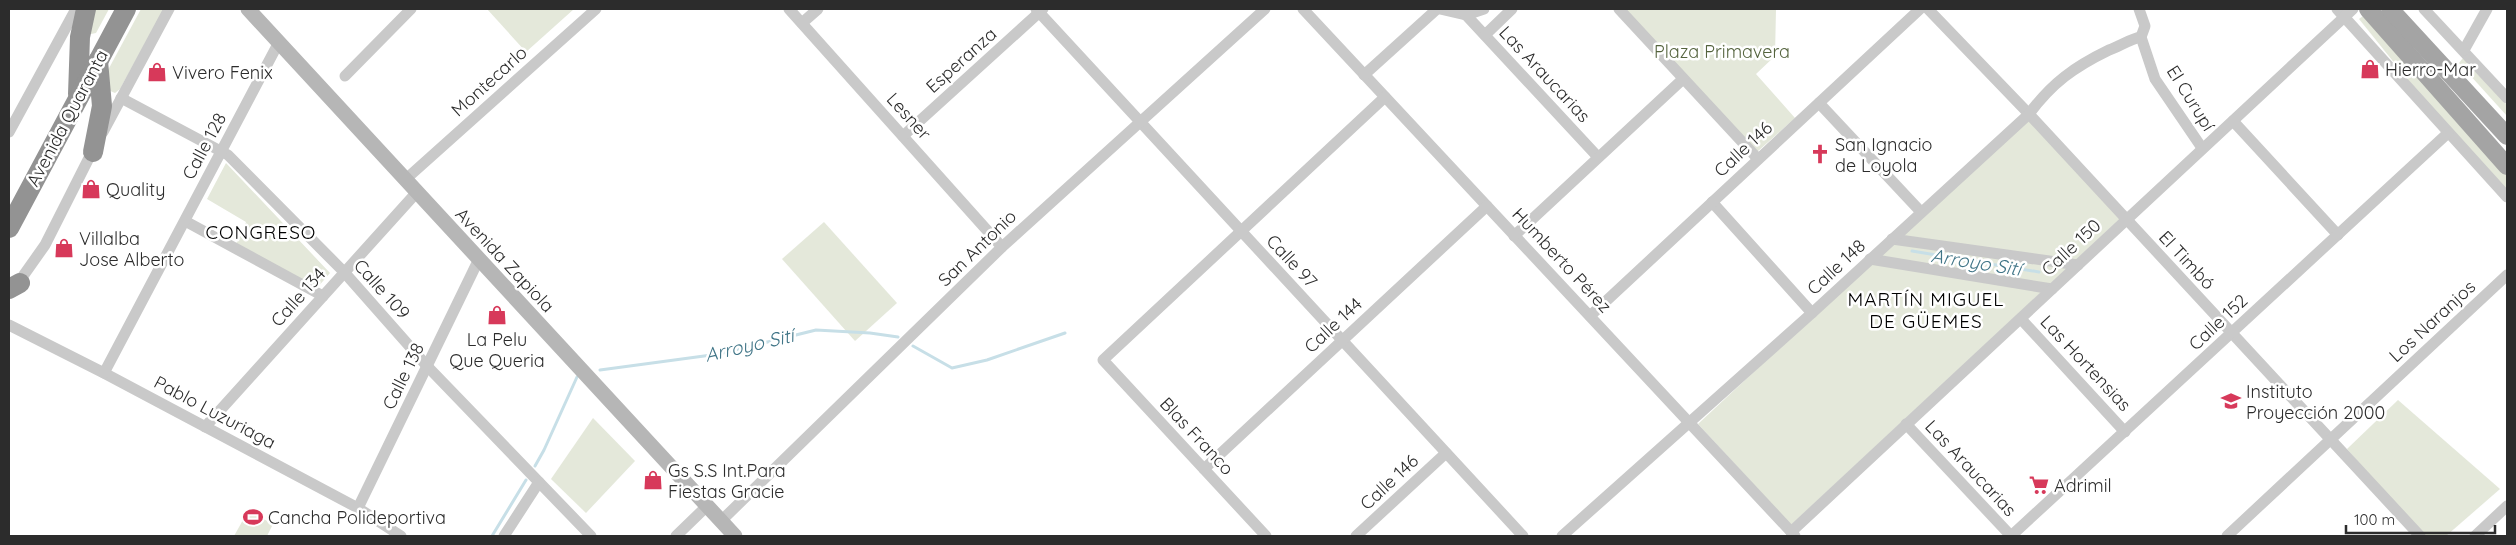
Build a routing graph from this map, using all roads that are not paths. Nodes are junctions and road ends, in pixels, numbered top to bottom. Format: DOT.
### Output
graph roads {
  1 [pos="76,9"];
  2 [pos="86,9"];
  3 [pos="126,9"];
  4 [pos="169,9"];
  5 [pos="248,9"];
  6 [pos="411,9"];
  7 [pos="596,9"];
  8 [pos="789,9"];
  9 [pos="818,9"];
  10 [pos="1265,9"];
  11 [pos="1303,9"];
  12 [pos="1438,9"];
  13 [pos="1484,9"];
  14 [pos="1512,9"];
  15 [pos="1619,9"];
  16 [pos="1920,9"];
  17 [pos="1928,9"];
  18 [pos="2139,9"];
  19 [pos="2353,9"];
  20 [pos="2368,9"];
  21 [pos="2390,9"];
  22 [pos="2424,9"];
  23 [pos="2487,9"];
  24 [pos="1039,10"];
  25 [pos="2341,13"];
  26 [pos="1466,15"];
  27 [pos="802,23"];
  28 [pos="1485,35"];
  29 [pos="2141,37"];
  30 [pos="279,42"];
  31 [pos="2464,50"];
  32 [pos="98,61"];
  33 [pos="1364,75"];
  34 [pos="345,76"];
  35 [pos="1683,79"];
  36 [pos="1385,97"];
  37 [pos="121,98"];
  38 [pos="2507,98"];
  39 [pos="78,99"];
  40 [pos="1819,103"];
  41 [pos="2028,114"];
  42 [pos="1139,121"];
  43 [pos="2233,121"];
  44 [pos="9,132"];
  45 [pos="2448,133"];
  46 [pos="903,136"];
  47 [pos="2507,136"];
  48 [pos="2202,148"];
  49 [pos="221,150"];
  50 [pos="93,152"];
  51 [pos="1597,156"];
  52 [pos="1758,159"];
  53 [pos="2507,166"];
  54 [pos="406,180"];
  55 [pos="417,192"];
  56 [pos="2507,197"];
  57 [pos="1712,202"];
  58 [pos="1487,206"];
  59 [pos="15,209"];
  60 [pos="1921,212"];
  61 [pos="2125,220"];
  62 [pos="185,221"];
  63 [pos="9,228"];
  64 [pos="1241,231"];
  65 [pos="2338,235"];
  66 [pos="1514,236"];
  67 [pos="1892,239"];
  68 [pos="1002,247"];
  69 [pos="479,258"];
  70 [pos="1870,260"];
  71 [pos="2078,265"];
  72 [pos="344,272"];
  73 [pos="2507,275"];
  74 [pos="12,289"];
  75 [pos="2052,289"];
  76 [pos="323,296"];
  77 [pos="1812,313"];
  78 [pos="1590,316"];
  79 [pos="2021,319"];
  80 [pos="9,325"];
  81 [pos="2232,334"];
  82 [pos="1342,341"];
  83 [pos="427,366"];
  84 [pos="104,373"];
  85 [pos="1689,423"];
  86 [pos="1906,424"];
  87 [pos="205,426"];
  88 [pos="2126,432"];
  89 [pos="2330,440"];
  90 [pos="1446,452"];
  91 [pos="1204,470"];
  92 [pos="540,482"];
  93 [pos="707,506"];
  94 [pos="2507,506"];
  95 [pos="358,508"];
  96 [pos="721,521"];
  97 [pos="1793,534"];
  98 [pos="401,536"];
  99 [pos="504,536"];
  100 [pos="591,536"];
  101 [pos="676,536"];
  102 [pos="735,536"];
  103 [pos="1266,536"];
  104 [pos="1356,536"];
  105 [pos="1523,536"];
  106 [pos="1562,536"];
  107 [pos="2011,536"];
  108 [pos="2226,536"];
  109 [pos="2420,536"];
  110 [pos="2475,536"];
  1 -- 44 [label="street"];
  2 -- 39 [label="highway"];
  3 -- 32 [label="highway, Avenida Quaranta"];
  4 -- 37 [label="street"];
  5 -- 30 [label="main road, Avenida Zapiola"];
  6 -- 34 [label="street"];
  7 -- 54 [label="street, Montecarlo"];
  8 -- 27 [label="street, Lesner"];
  9 -- 27 [label="street"];
  10 -- 42 [label="street, San Antonio"];
  11 -- 33 [label="street, Humberto Pérez"];
  12 -- 26 [label="street"];
  12 -- 33 [label="street"];
  13 -- 26 [label="street"];
  14 -- 28 [label="street"];
  15 -- 35 [label="street"];
  16 -- 40 [label="street, Calle 146"];
  17 -- 41 [label="street, El Timbó"];
  18 -- 29 [label="street, El Curupí"];
  19 -- 25 [label="street, Calle 150"];
  20 -- 53 [label="main road"];
  21 -- 47 [label="main road"];
  22 -- 31 [label="street"];
  23 -- 31 [label="street"];
  24 -- 42 [label="street, Calle 97"];
  24 -- 46 [label="street, Esperanza"];
  25 -- 43 [label="street, Calle 150"];
  25 -- 45 [label="street"];
  26 -- 28 [label="street, Las Araucarias"];
  27 -- 46 [label="street, Lesner"];
  28 -- 51 [label="street, Las Araucarias"];
  29 -- 41 [label="street, Calle 148"];
  29 -- 48 [label="street, El Curupí"];
  30 -- 49 [label="street, Calle 128"];
  30 -- 54 [label="main road, Avenida Zapiola"];
  31 -- 38 [label="street"];
  32 -- 39 [label="highway, Avenida Quaranta"];
  32 -- 50 [label="highway"];
  33 -- 36 [label="street, Humberto Pérez"];
  35 -- 51 [label="street"];
  35 -- 52 [label="street"];
  36 -- 58 [label="street, Humberto Pérez"];
  36 -- 64 [label="street"];
  37 -- 49 [label="street, Calle 109"];
  37 -- 50 [label="street"];
  39 -- 59 [label="highway, Avenida Quaranta"];
  40 -- 52 [label="street, Calle 146"];
  40 -- 60 [label="street"];
  41 -- 60 [label="street, Calle 148"];
  41 -- 61 [label="street, El Timbó"];
  42 -- 64 [label="street, Calle 97"];
  42 -- 68 [label="street, San Antonio"];
  43 -- 48 [label="street, Calle 150"];
  43 -- 65 [label="street, El Curupí"];
  45 -- 56 [label="street"];
  45 -- 65 [label="street, Calle 152"];
  46 -- 68 [label="street, Lesner"];
  48 -- 61 [label="street, Calle 150"];
  49 -- 62 [label="street, Calle 128"];
  49 -- 72 [label="street, Calle 109"];
  50 -- 74 [label="street"];
  51 -- 66 [label="street"];
  52 -- 57 [label="street, Calle 146"];
  54 -- 55 [label="main road, Avenida Zapiola"];
  55 -- 69 [label="main road, Avenida Zapiola"];
  55 -- 72 [label="street, Calle 134"];
  57 -- 77 [label="street"];
  57 -- 78 [label="street, Calle 146"];
  58 -- 66 [label="street, Humberto Pérez"];
  58 -- 82 [label="street, Calle 144"];
  59 -- 63 [label="highway, Avenida Quaranta"];
  60 -- 67 [label="street, Calle 148"];
  61 -- 71 [label="street, Calle 150"];
  61 -- 81 [label="street, El Timbó"];
  62 -- 76 [label="street"];
  62 -- 84 [label="street, Calle 128"];
  64 -- 82 [label="street, Calle 97"];
  64 -- 91 [label="street, Blas Franco"];
  65 -- 81 [label="street, Calle 152"];
  66 -- 78 [label="street, Humberto Pérez"];
  67 -- 70 [label="street, Calle 148"];
  67 -- 71 [label="street"];
  68 -- 96 [label="street, San Antonio"];
  69 -- 83 [label="street, Calle 138"];
  69 -- 93 [label="main road, Avenida Zapiola"];
  70 -- 75 [label="street"];
  70 -- 77 [label="street, Calle 148"];
  71 -- 75 [label="street, Calle 150"];
  72 -- 76 [label="street, Calle 134"];
  72 -- 83 [label="street, Calle 109"];
  73 -- 89 [label="street, Los Naranjos"];
  75 -- 79 [label="street, Calle 150"];
  76 -- 87 [label="street, Calle 134"];
  77 -- 85 [label="street, Calle 148"];
  78 -- 85 [label="street, Humberto Pérez"];
  79 -- 86 [label="street, Calle 150"];
  79 -- 88 [label="street, Las Hortensias"];
  80 -- 84 [label="street, Pablo Luzuriaga"];
  81 -- 88 [label="street, Calle 152"];
  81 -- 89 [label="street, El Timbó"];
  82 -- 90 [label="street, Calle 97"];
  82 -- 91 [label="street, Calle 144"];
  83 -- 92 [label="street, Calle 109"];
  83 -- 95 [label="street, Calle 138"];
  84 -- 87 [label="street, Pablo Luzuriaga"];
  85 -- 97 [label="street, Humberto Pérez"];
  85 -- 106 [label="street, Calle 148"];
  86 -- 97 [label="street, Calle 150"];
  86 -- 107 [label="street, Las Araucarias"];
  87 -- 95 [label="street, Pablo Luzuriaga"];
  88 -- 107 [label="street, Calle 152"];
  89 -- 108 [label="street, Los Naranjos"];
  89 -- 109 [label="street, El Timbó"];
  90 -- 104 [label="street, Calle 146"];
  90 -- 105 [label="street, Calle 97"];
  91 -- 103 [label="street, Blas Franco"];
  92 -- 99 [label="street"];
  92 -- 100 [label="street, Calle 109"];
  93 -- 96 [label="main road, Avenida Zapiola"];
  93 -- 101 [label="street"];
  94 -- 110 [label="street"];
  95 -- 98 [label="street, Pablo Luzuriaga"];
  96 -- 102 [label="main road, Avenida Zapiola"];
}
